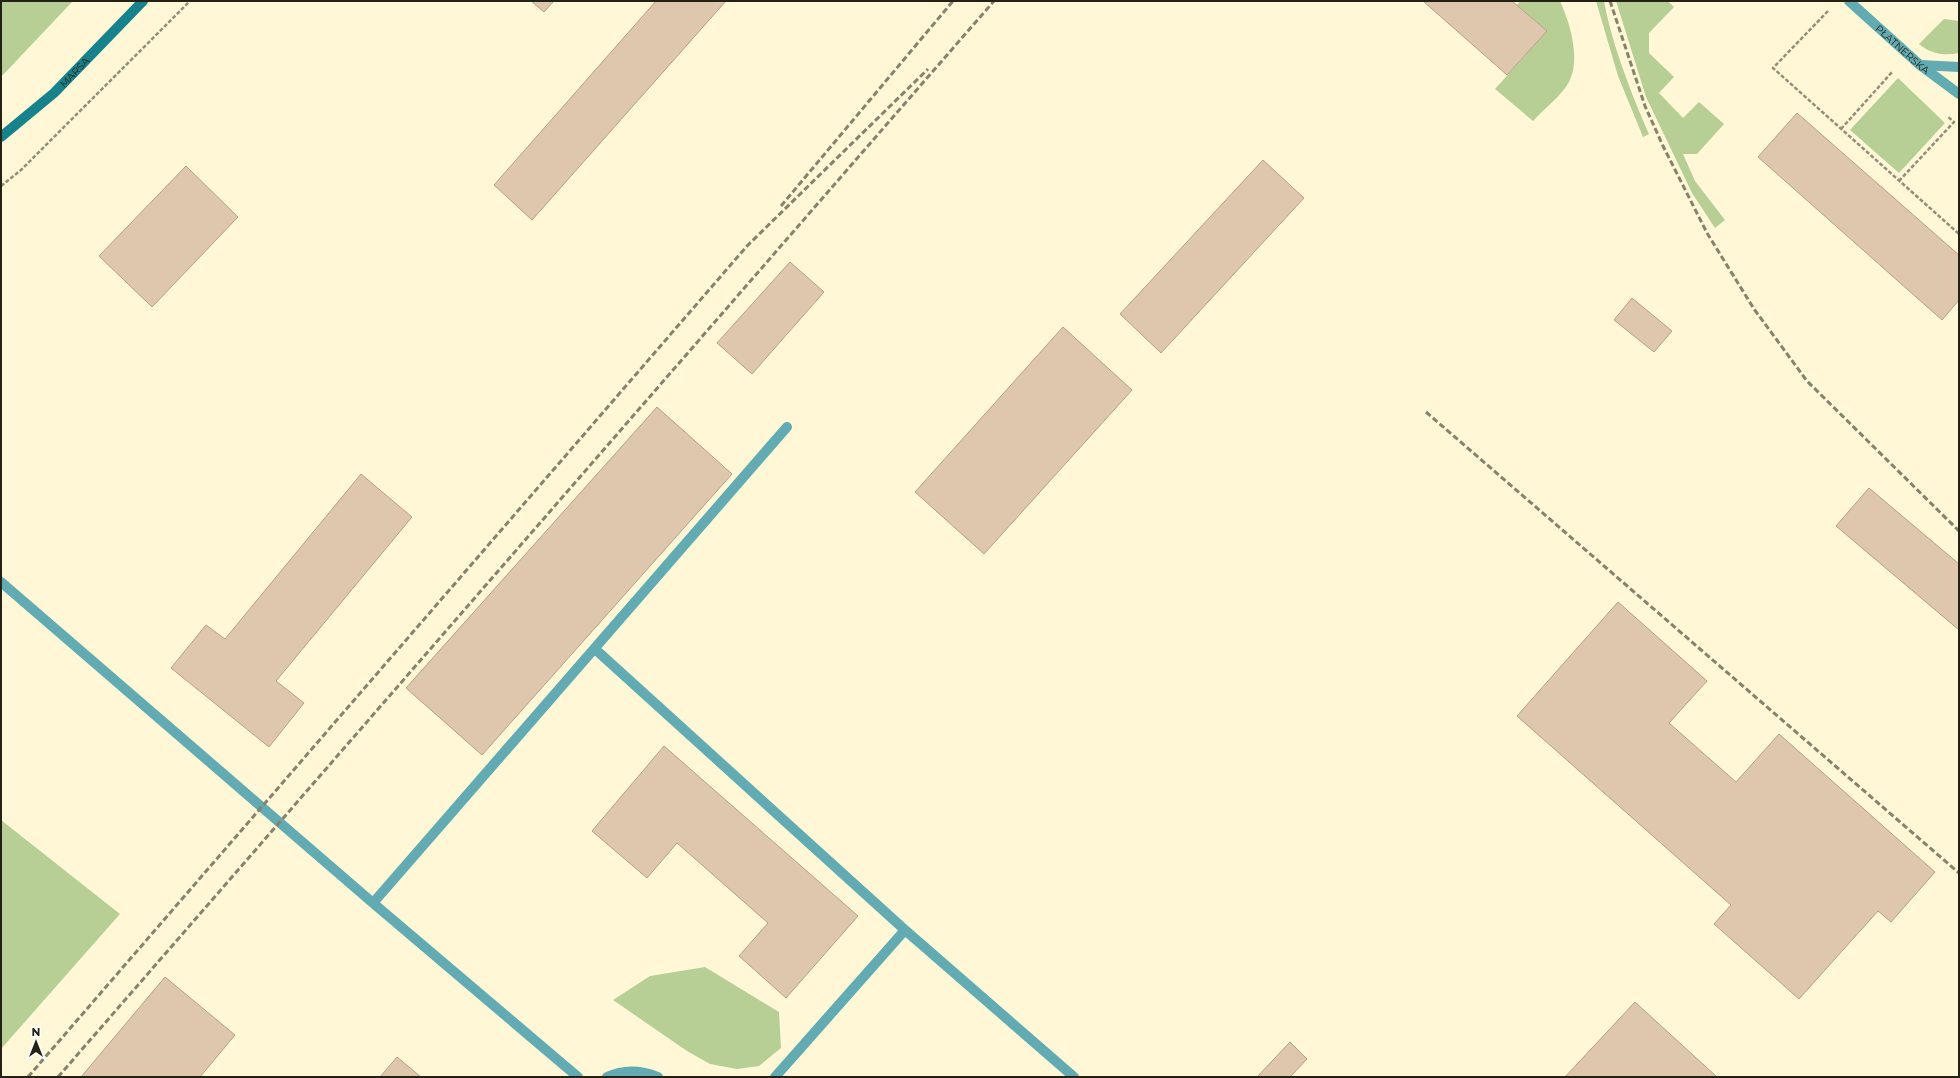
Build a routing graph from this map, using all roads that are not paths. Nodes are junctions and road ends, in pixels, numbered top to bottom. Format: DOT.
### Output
graph roads {
  1 [pos="143,1"];
  2 [pos="1849,1"];
  3 [pos="1920,65"];
  4 [pos="1959,67"];
  5 [pos="1959,94"];
  6 [pos="1,137"];
  7 [pos="787,427"];
  8 [pos="1,582"];
  9 [pos="595,649"];
  10 [pos="373,904"];
  11 [pos="905,930"];
  12 [pos="578,1077"];
  13 [pos="607,1077"];
  14 [pos="658,1077"];
  15 [pos="775,1077"];
  16 [pos="1074,1077"];
  1 -- 6 [label="main road, MARSA"];
  2 -- 3 [label="street, PŁATNERSKA"];
  3 -- 4 [label="street"];
  3 -- 5 [label="street, PŁATNERSKA"];
  7 -- 9 [label="street"];
  8 -- 10 [label="street"];
  9 -- 10 [label="street"];
  9 -- 11 [label="street"];
  10 -- 12 [label="street"];
  11 -- 15 [label="street"];
  11 -- 16 [label="street"];
  13 -- 14 [label="street"];
}
